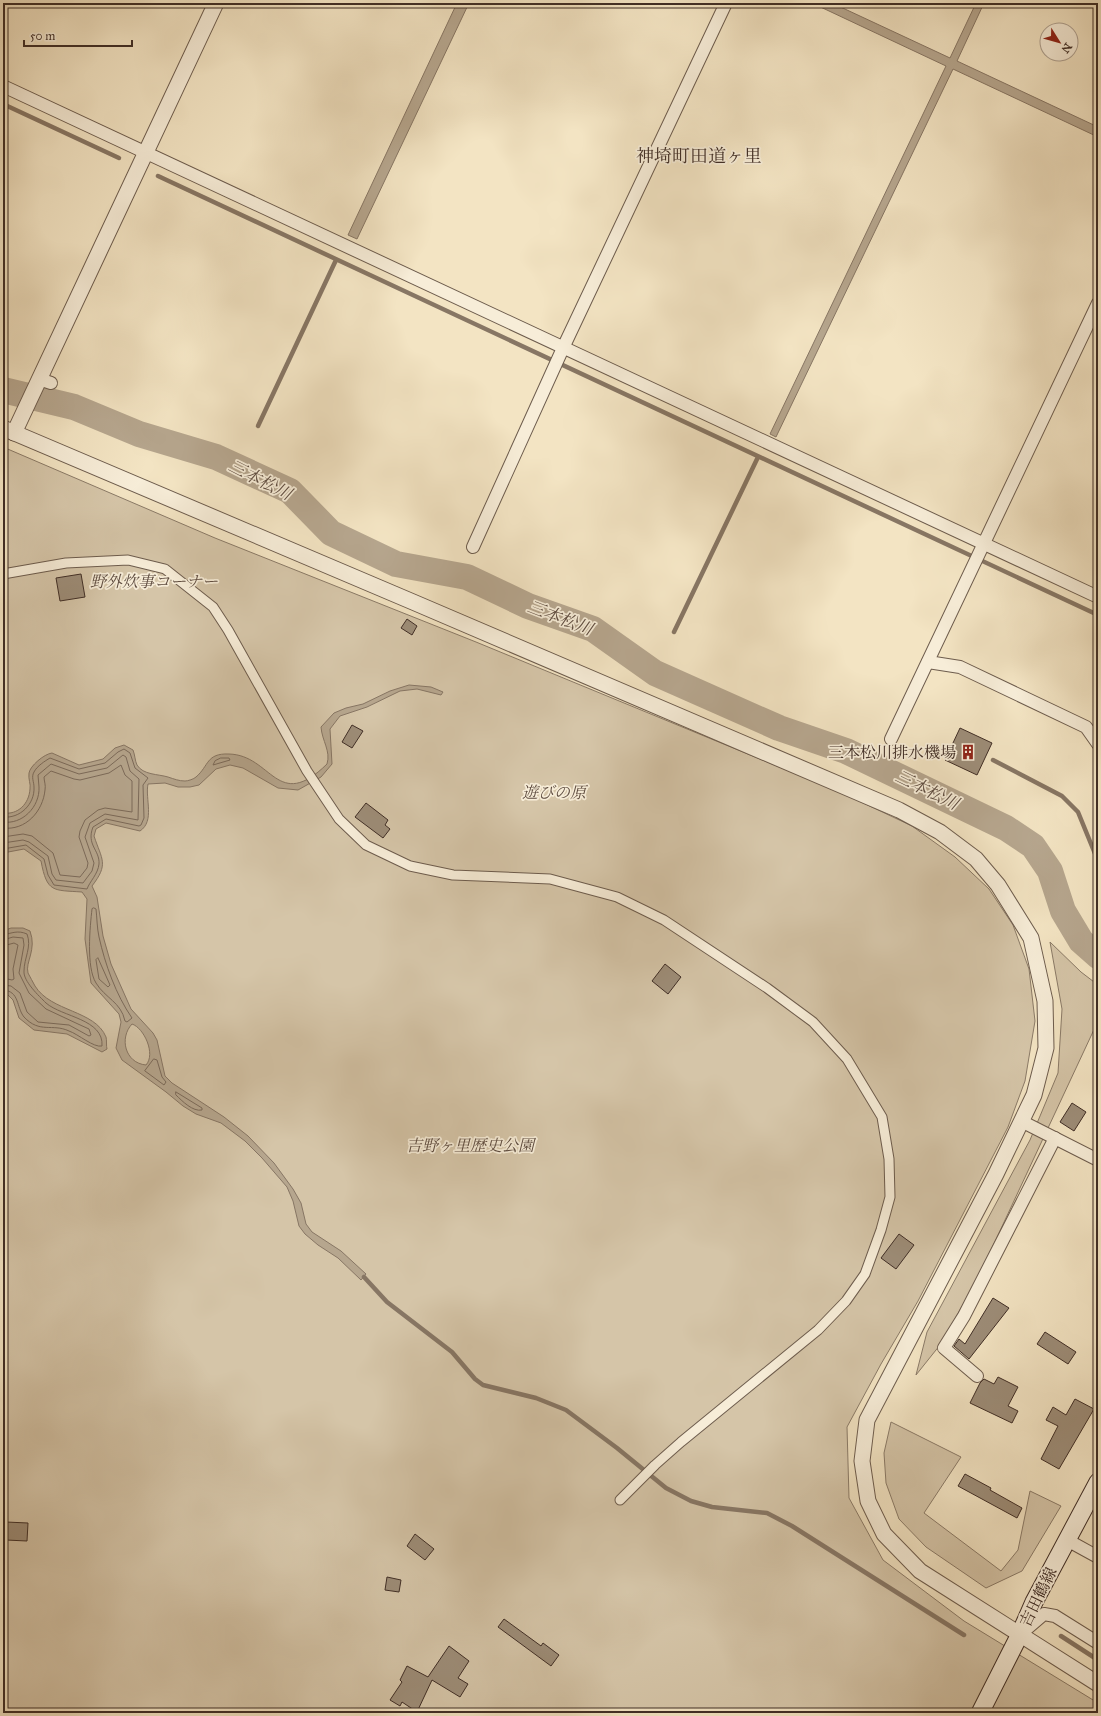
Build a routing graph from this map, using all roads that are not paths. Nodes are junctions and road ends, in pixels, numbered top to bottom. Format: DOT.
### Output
graph roads {
  1 [pos="216,3"];
  2 [pos="726,3"];
  3 [pos="3,86"];
  4 [pos="146,152"];
  5 [pos="1098,303"];
  6 [pos="559,358"];
  7 [pos="9,431"];
  8 [pos="473,547"];
  9 [pos="982,547"];
  10 [pos="3,574"];
  11 [pos="1098,597"];
  12 [pos="928,662"];
  13 [pos="891,739"];
  14 [pos="1098,744"];
  15 [pos="1021,1121"];
  16 [pos="1055,1138"];
  17 [pos="1098,1160"];
  18 [pos="977,1376"];
  19 [pos="1098,1482"];
  20 [pos="620,1500"];
  21 [pos="1067,1540"];
  22 [pos="1098,1557"];
  23 [pos="1020,1634"];
  24 [pos="1098,1643"];
  25 [pos="1098,1684"];
  26 [pos="980,1713"];
  1 -- 4 [label="street"];
  2 -- 6 [label="street"];
  3 -- 4 [label="street"];
  4 -- 6 [label="street"];
  4 -- 7 [label="street"];
  5 -- 9 [label="street"];
  6 -- 8 [label="street"];
  6 -- 9 [label="street"];
  7 -- 15 [label="street"];
  9 -- 11 [label="street"];
  9 -- 12 [label="street"];
  10 -- 20 [label="street"];
  12 -- 13 [label="street"];
  12 -- 14 [label="street"];
  15 -- 16 [label="street"];
  15 -- 23 [label="street"];
  16 -- 17 [label="street"];
  16 -- 18 [label="street"];
  19 -- 21 [label="main road, 吉田鶴線"];
  21 -- 22 [label="street"];
  21 -- 23 [label="main road, 吉田鶴線"];
  23 -- 24 [label="street"];
  23 -- 25 [label="street"];
  23 -- 26 [label="main road, 吉田鶴線"];
}
